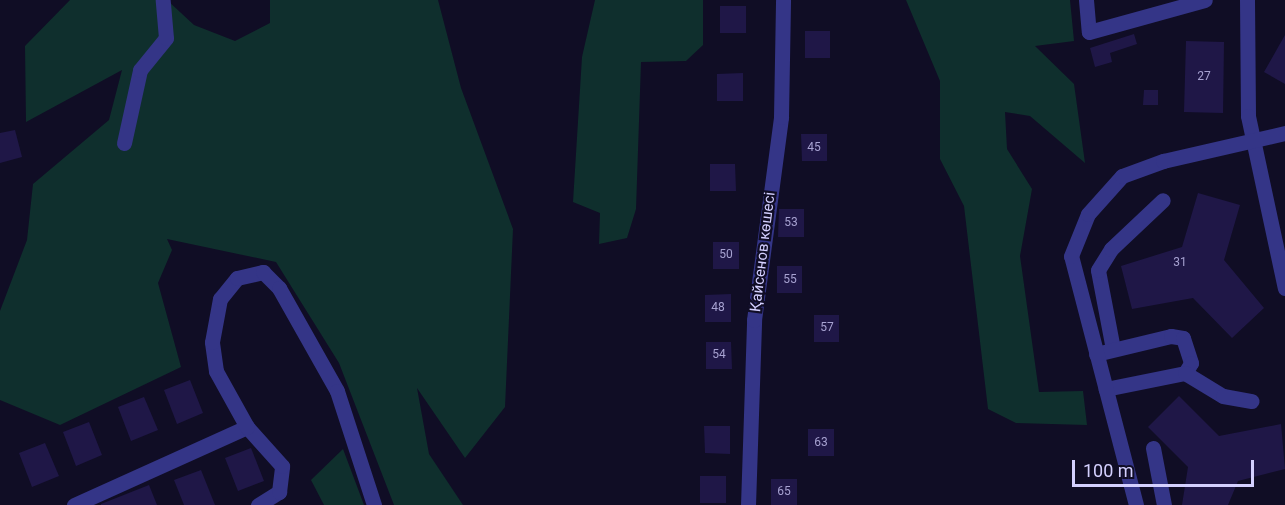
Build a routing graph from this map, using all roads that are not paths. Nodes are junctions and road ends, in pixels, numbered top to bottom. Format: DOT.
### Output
graph roads {
  1 [pos="163,0"];
  2 [pos="783,0"];
  3 [pos="1086,0"];
  4 [pos="1205,0"];
  5 [pos="1246,0"];
  6 [pos="1256,0"];
  7 [pos="1248,116"];
  8 [pos="1285,133"];
  9 [pos="124,143"];
  10 [pos="1253,144"];
  11 [pos="1163,200"];
  12 [pos="1283,269"];
  13 [pos="1285,288"];
  14 [pos="1113,349"];
  15 [pos="1096,354"];
  16 [pos="1185,373"];
  17 [pos="1106,389"];
  18 [pos="1252,401"];
  19 [pos="247,427"];
  20 [pos="1154,448"];
  21 [pos="74,505"];
  22 [pos="258,505"];
  23 [pos="374,505"];
  24 [pos="748,505"];
  25 [pos="1136,505"];
  26 [pos="1164,505"];
  1 -- 9 [label="street"];
  2 -- 24 [label="street, Қайсенов көшесі"];
  3 -- 4 [label="street"];
  5 -- 7 [label="street"];
  6 -- 7 [label="street"];
  7 -- 10 [label="street"];
  8 -- 10 [label="street"];
  10 -- 12 [label="street"];
  10 -- 15 [label="street"];
  11 -- 14 [label="street"];
  12 -- 13 [label="street"];
  14 -- 15 [label="street"];
  14 -- 16 [label="street"];
  15 -- 17 [label="street"];
  16 -- 17 [label="street"];
  16 -- 18 [label="street"];
  17 -- 25 [label="street"];
  19 -- 21 [label="street"];
  19 -- 22 [label="street"];
  19 -- 23 [label="street"];
  20 -- 26 [label="street"];
}
